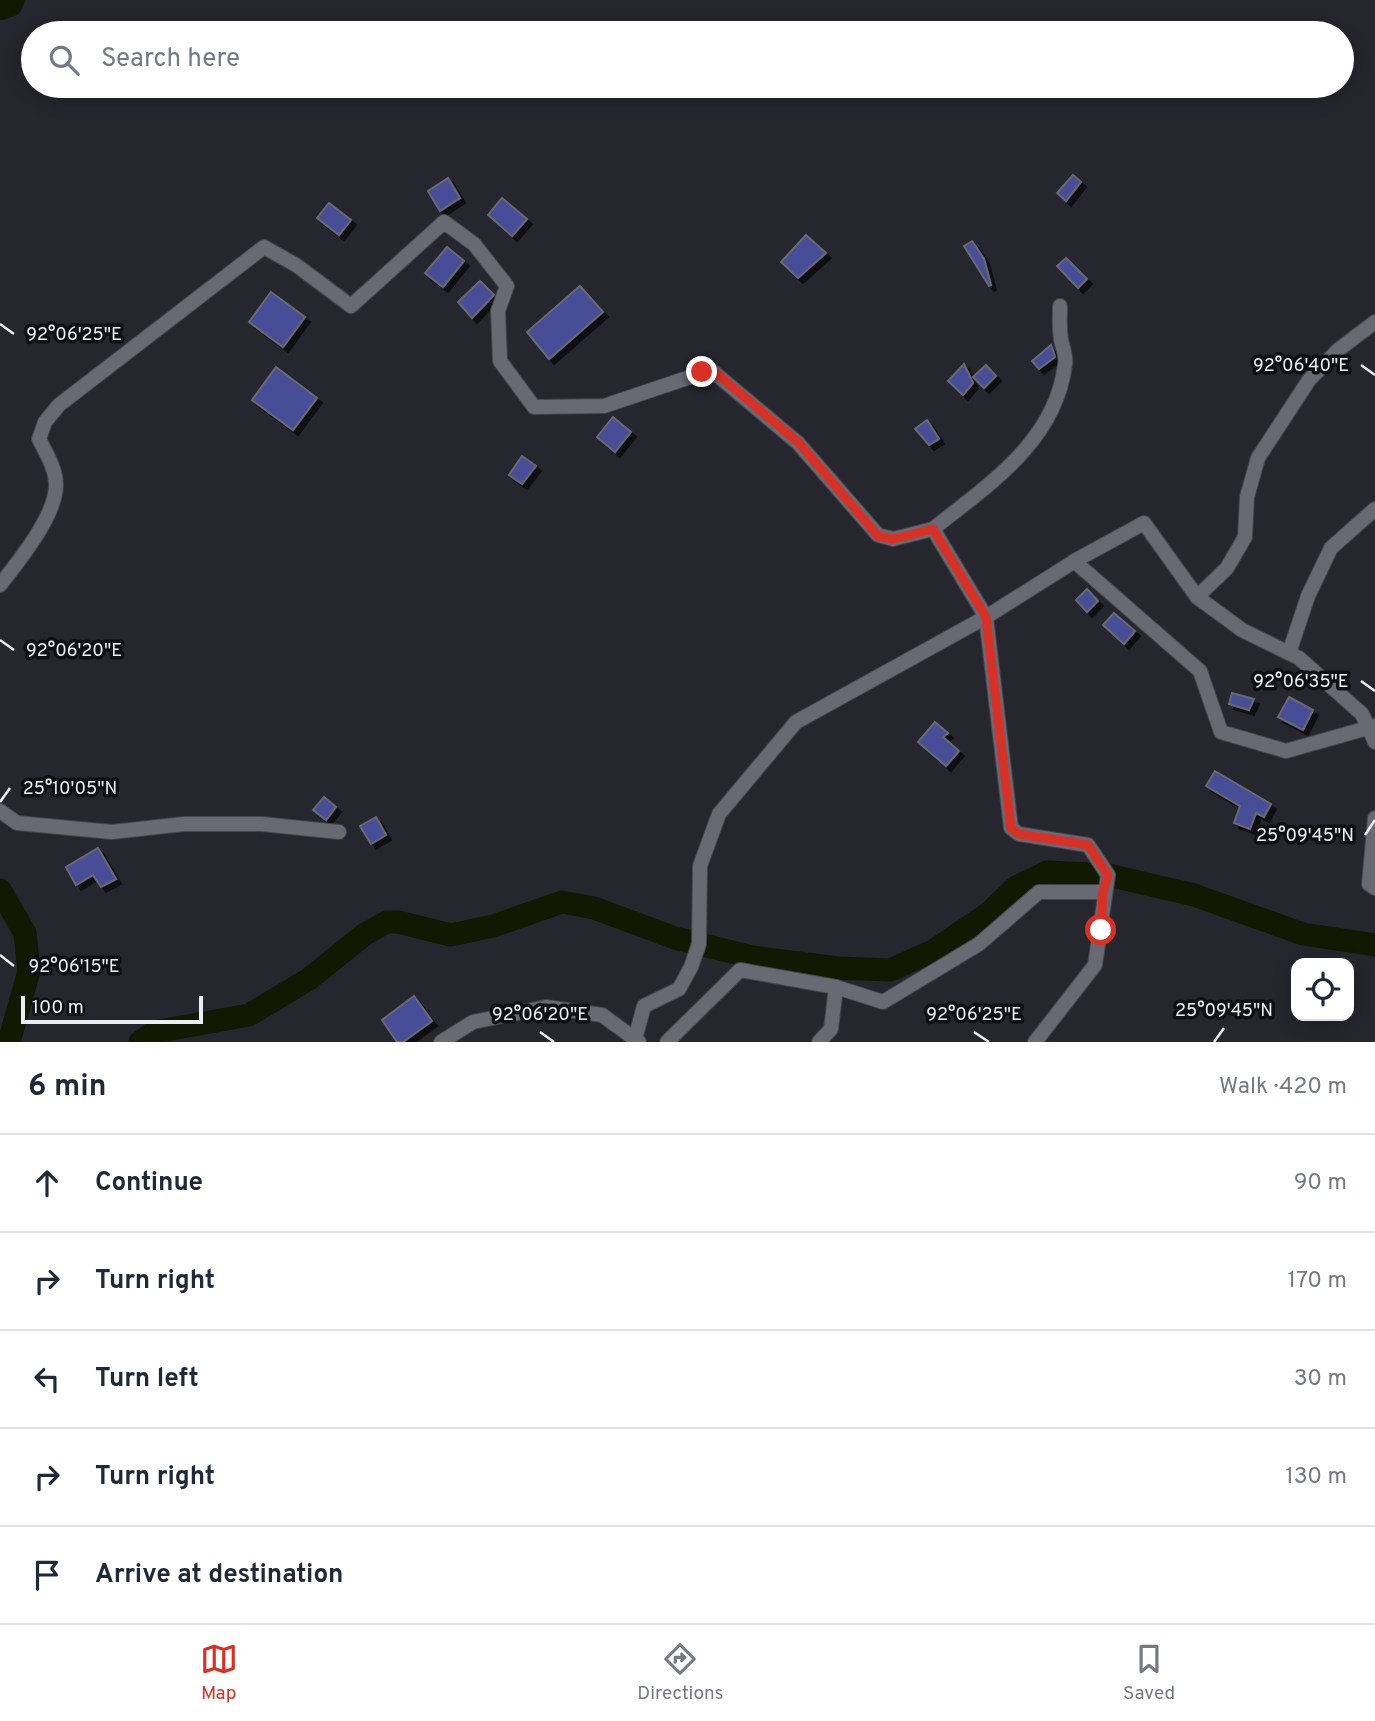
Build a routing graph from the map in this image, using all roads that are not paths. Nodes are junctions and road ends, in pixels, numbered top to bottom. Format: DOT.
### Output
graph roads {
  1 [pos="1060,306"];
  2 [pos="1375,323"];
  3 [pos="1372,516"];
  4 [pos="933,529"];
  5 [pos="1074,561"];
  6 [pos="0,586"];
  7 [pos="1197,597"];
  8 [pos="986,617"];
  9 [pos="1289,653"];
  10 [pos="1373,732"];
  11 [pos="0,811"];
  12 [pos="1375,817"];
  13 [pos="339,832"];
  14 [pos="1375,887"];
  15 [pos="1103,892"];
  16 [pos="836,987"];
  17 [pos="637,1041"];
  18 [pos="441,1042"];
  19 [pos="667,1042"];
  20 [pos="818,1042"];
  21 [pos="1035,1042"];
  1 -- 4 [label="street"];
  2 -- 7 [label="street"];
  3 -- 9 [label="street"];
  4 -- 6 [label="street"];
  4 -- 8 [label="street"];
  5 -- 7 [label="street"];
  5 -- 8 [label="street"];
  5 -- 10 [label="street"];
  7 -- 9 [label="street"];
  8 -- 15 [label="street"];
  8 -- 17 [label="street"];
  9 -- 10 [label="street"];
  11 -- 13 [label="street"];
  12 -- 14 [label="street"];
  15 -- 16 [label="street"];
  15 -- 21 [label="street"];
  16 -- 19 [label="street"];
  16 -- 20 [label="street"];
  17 -- 18 [label="street"];
}
